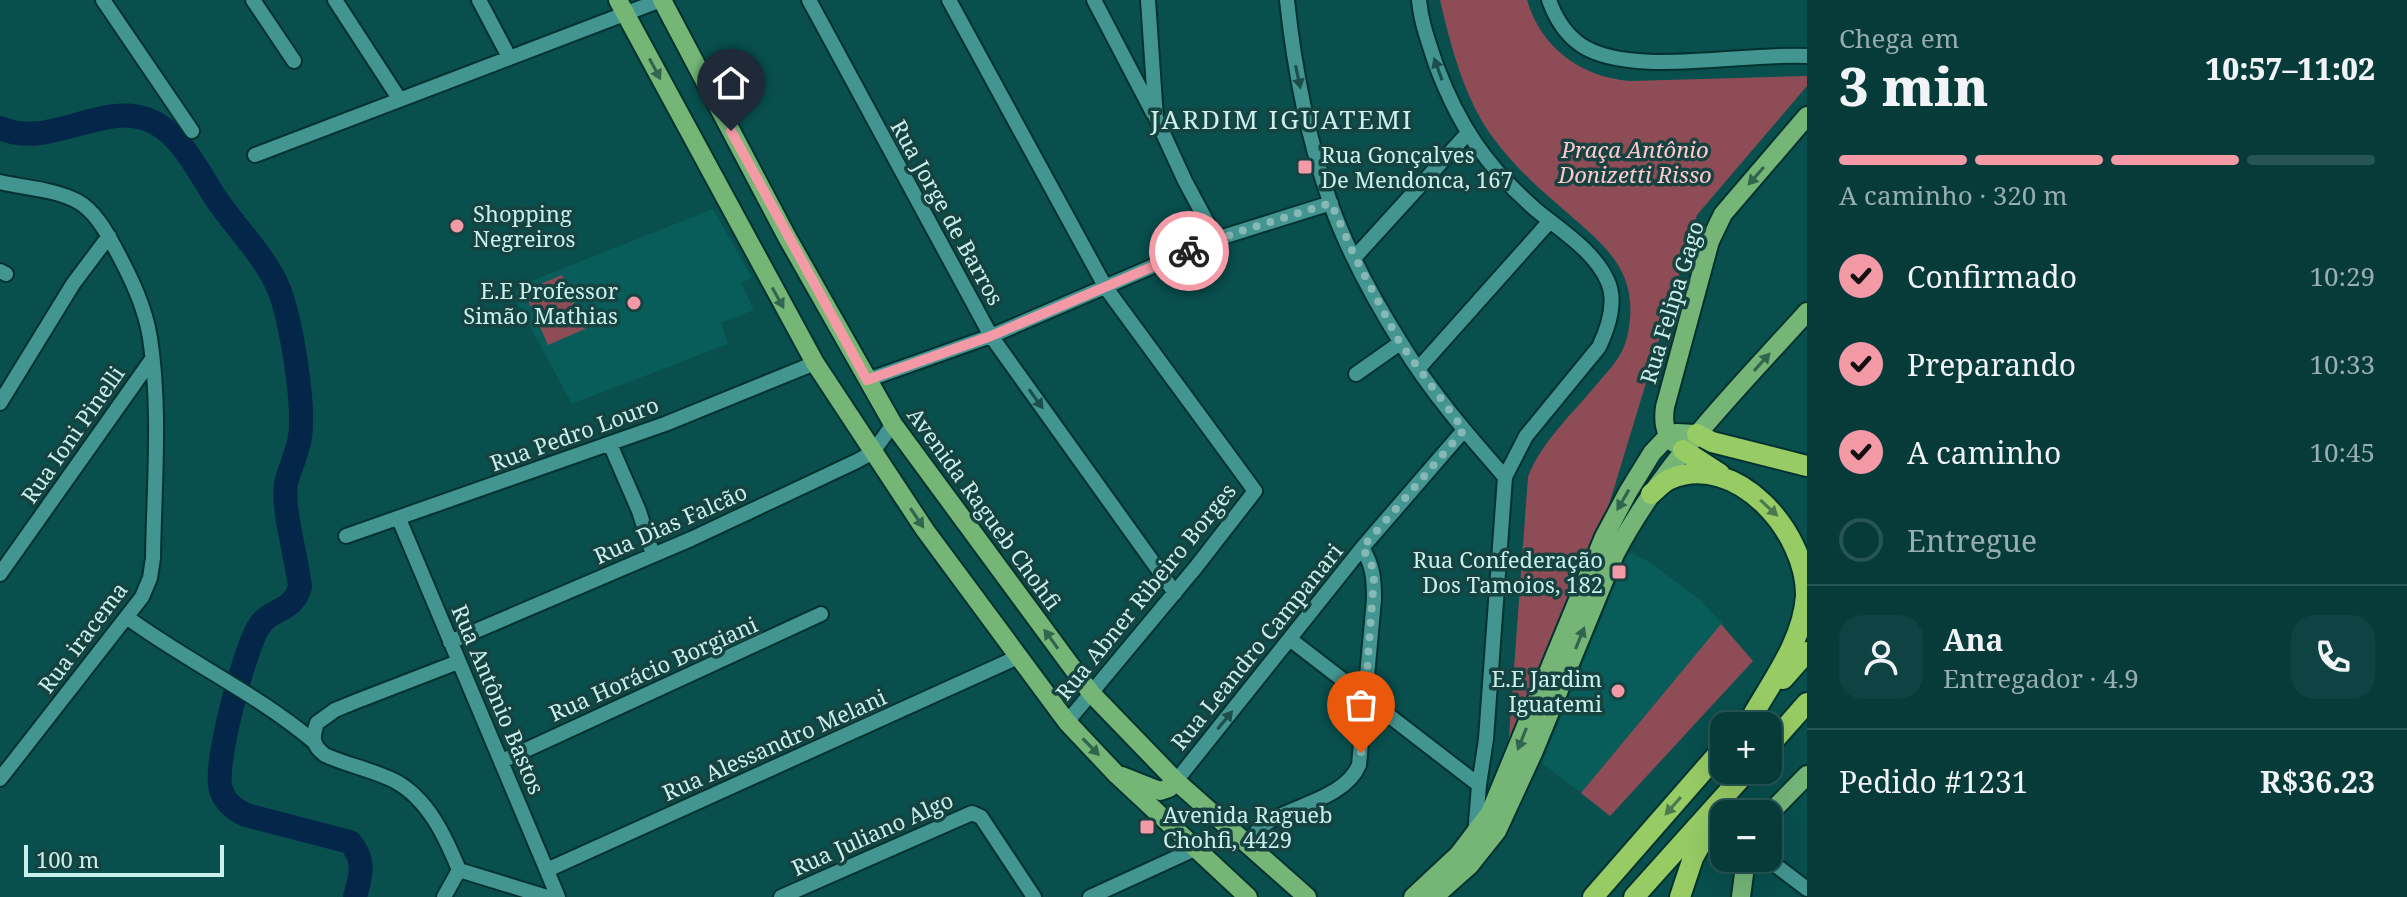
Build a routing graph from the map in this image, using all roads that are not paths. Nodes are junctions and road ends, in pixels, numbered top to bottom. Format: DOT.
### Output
graph roads {
  1 [pos="103,0"];
  2 [pos="253,0"];
  3 [pos="335,0"];
  4 [pos="479,0"];
  5 [pos="661,0"];
  6 [pos="809,0"];
  7 [pos="949,0"];
  8 [pos="1094,0"];
  9 [pos="1148,0"];
  10 [pos="1287,0"];
  11 [pos="1419,0"];
  12 [pos="1549,0"];
  13 [pos="622,7"];
  14 [pos="1807,56"];
  15 [pos="509,57"];
  16 [pos="294,61"];
  17 [pos="400,100"];
  18 [pos="1807,116"];
  19 [pos="1156,118"];
  20 [pos="192,131"];
  21 [pos="1467,134"];
  22 [pos="255,155"];
  23 [pos="0,182"];
  24 [pos="1331,203"];
  25 [pos="1550,221"];
  26 [pos="109,236"];
  27 [pos="1216,239"];
  28 [pos="1355,257"];
  29 [pos="1106,288"];
  30 [pos="1807,312"];
  31 [pos="991,336"];
  32 [pos="1400,343"];
  33 [pos="152,359"];
  34 [pos="815,363"];
  35 [pos="1418,369"];
  36 [pos="1356,374"];
  37 [pos="867,380"];
  38 [pos="0,403"];
  39 [pos="893,424"];
  40 [pos="1464,430"];
  41 [pos="1697,434"];
  42 [pos="1675,443"];
  43 [pos="610,444"];
  44 [pos="873,452"];
  45 [pos="1807,466"];
  46 [pos="1505,477"];
  47 [pos="1737,484"];
  48 [pos="1651,494"];
  49 [pos="399,519"];
  50 [pos="346,536"];
  51 [pos="1362,548"];
  52 [pos="653,555"];
  53 [pos="0,574"];
  54 [pos="1175,593"];
  55 [pos="821,614"];
  56 [pos="128,618"];
  57 [pos="1291,640"];
  58 [pos="450,642"];
  59 [pos="1807,652"];
  60 [pos="1018,657"];
  61 [pos="458,662"];
  62 [pos="1091,693"];
  63 [pos="1366,699"];
  64 [pos="1807,703"];
  65 [pos="1753,712"];
  66 [pos="1755,712"];
  67 [pos="1067,722"];
  68 [pos="1782,731"];
  69 [pos="313,741"];
  70 [pos="502,761"];
  71 [pos="1710,763"];
  72 [pos="1117,775"];
  73 [pos="1807,775"];
  74 [pos="0,779"];
  75 [pos="1176,781"];
  76 [pos="1736,784"];
  77 [pos="1479,785"];
  78 [pos="1732,789"];
  79 [pos="1782,801"];
  80 [pos="1475,835"];
  81 [pos="1248,844"];
  82 [pos="1195,849"];
  83 [pos="459,870"];
  84 [pos="547,870"];
  85 [pos="1782,870"];
  86 [pos="1744,872"];
  87 [pos="1807,889"];
  88 [pos="444,897"];
  89 [pos="547,897"];
  90 [pos="558,897"];
  91 [pos="781,897"];
  92 [pos="1034,897"];
  93 [pos="1090,897"];
  94 [pos="1248,897"];
  95 [pos="1307,897"];
  96 [pos="1413,897"];
  97 [pos="1434,897"];
  98 [pos="1593,897"];
  99 [pos="1634,897"];
  100 [pos="1680,897"];
  101 [pos="1741,897"];
  1 -- 20 [label="street"];
  2 -- 16 [label="street"];
  3 -- 17 [label="street"];
  4 -- 15 [label="street"];
  5 -- 13 [label="street"];
  5 -- 37 [label="main road, Avenida Ragueb Chohfi"];
  6 -- 31 [label="street, Rua Jorge de Barros"];
  7 -- 29 [label="street, Rua Abner Ribeiro Borges"];
  8 -- 19 [label="street"];
  9 -- 19 [label="street"];
  10 -- 24 [label="street, one-way"];
  21 -- 11 [label="street, one-way"];
  12 -- 14 [label="street"];
  13 -- 15 [label="street"];
  13 -- 34 [label="main road, one-way"];
  15 -- 17 [label="street"];
  17 -- 22 [label="street"];
  18 -- 42 [label="main road, Rua Felipa Gago, one-way"];
  19 -- 27 [label="street"];
  21 -- 25 [label="street"];
  21 -- 28 [label="street"];
  23 -- 26 [label="street, Rua iracema"];
  24 -- 27 [label="street"];
  24 -- 28 [label="street"];
  25 -- 35 [label="street"];
  25 -- 46 [label="street"];
  26 -- 33 [label="street, Rua iracema"];
  26 -- 38 [label="street"];
  27 -- 29 [label="street"];
  28 -- 32 [label="street"];
  29 -- 31 [label="street"];
  29 -- 54 [label="street, Rua Abner Ribeiro Borges"];
  41 -- 30 [label="main road, one-way"];
  31 -- 37 [label="street"];
  31 -- 54 [label="street, Rua Jorge de Barros, one-way"];
  32 -- 35 [label="street"];
  32 -- 36 [label="street"];
  33 -- 53 [label="street, Rua Ioni Pinelli"];
  33 -- 56 [label="street, Rua iracema"];
  34 -- 43 [label="street, Rua Pedro Louro"];
  34 -- 44 [label="main road"];
  35 -- 40 [label="street"];
  37 -- 39 [label="main road, Avenida Ragueb Chohfi"];
  39 -- 44 [label="street, Rua Dias Falcão"];
  62 -- 39 [label="main road, Avenida Ragueb Chohfi, one-way"];
  40 -- 46 [label="street"];
  40 -- 51 [label="street, Rua Leandro Campanari"];
  41 -- 42 [label="main road"];
  41 -- 45 [label="highway"];
  42 -- 47 [label="highway"];
  42 -- 48 [label="main road"];
  42 -- 80 [label="main road, one-way"];
  43 -- 49 [label="street, Rua Pedro Louro"];
  43 -- 52 [label="street"];
  44 -- 52 [label="street, Rua Dias Falcão"];
  44 -- 60 [label="main road, one-way"];
  46 -- 77 [label="street"];
  47 -- 48 [label="highway"];
  47 -- 65 [label="highway, one-way"];
  97 -- 48 [label="main road, one-way"];
  49 -- 50 [label="street, Rua Pedro Louro"];
  49 -- 58 [label="street, Rua Antônio Bastos"];
  51 -- 57 [label="street, Rua Leandro Campanari"];
  51 -- 63 [label="street"];
  52 -- 58 [label="street, Rua Dias Falcão"];
  54 -- 62 [label="street, Rua Abner Ribeiro Borges"];
  55 -- 70 [label="street, Rua Horácio Borgiani"];
  56 -- 69 [label="street, Rua iracema"];
  56 -- 74 [label="street, Rua iracema"];
  57 -- 63 [label="street"];
  75 -- 57 [label="street, Rua Leandro Campanari, one-way"];
  58 -- 61 [label="street, Rua Antônio Bastos"];
  59 -- 66 [label="highway"];
  60 -- 67 [label="main road"];
  60 -- 84 [label="street, Rua Alessandro Melani"];
  61 -- 69 [label="street"];
  61 -- 70 [label="street, Rua Antônio Bastos"];
  62 -- 67 [label="street, Rua Abner Ribeiro Borges"];
  62 -- 75 [label="main road, Avenida Ragueb Chohfi"];
  63 -- 77 [label="street"];
  63 -- 81 [label="street"];
  64 -- 68 [label="highway"];
  67 -- 72 [label="main road, one-way"];
  69 -- 83 [label="street, Rua iracema"];
  70 -- 84 [label="street, Rua Antônio Bastos"];
  71 -- 98 [label="highway, one-way"];
  72 -- 75 [label="main road"];
  72 -- 82 [label="main road"];
  73 -- 79 [label="main road"];
  75 -- 81 [label="main road, Avenida Ragueb Chohfi"];
  76 -- 78 [label="highway"];
  77 -- 80 [label="street"];
  78 -- 99 [label="highway"];
  78 -- 100 [label="highway"];
  80 -- 96 [label="main road"];
  81 -- 95 [label="main road, Avenida Ragueb Chohfi"];
  82 -- 93 [label="street"];
  82 -- 94 [label="main road"];
  83 -- 88 [label="street"];
  83 -- 89 [label="street"];
  84 -- 90 [label="street, Rua Antônio Bastos"];
  85 -- 87 [label="street"];
  86 -- 101 [label="main road"];
  91 -- 92 [label="street, Rua Juliano Algo"];
}
